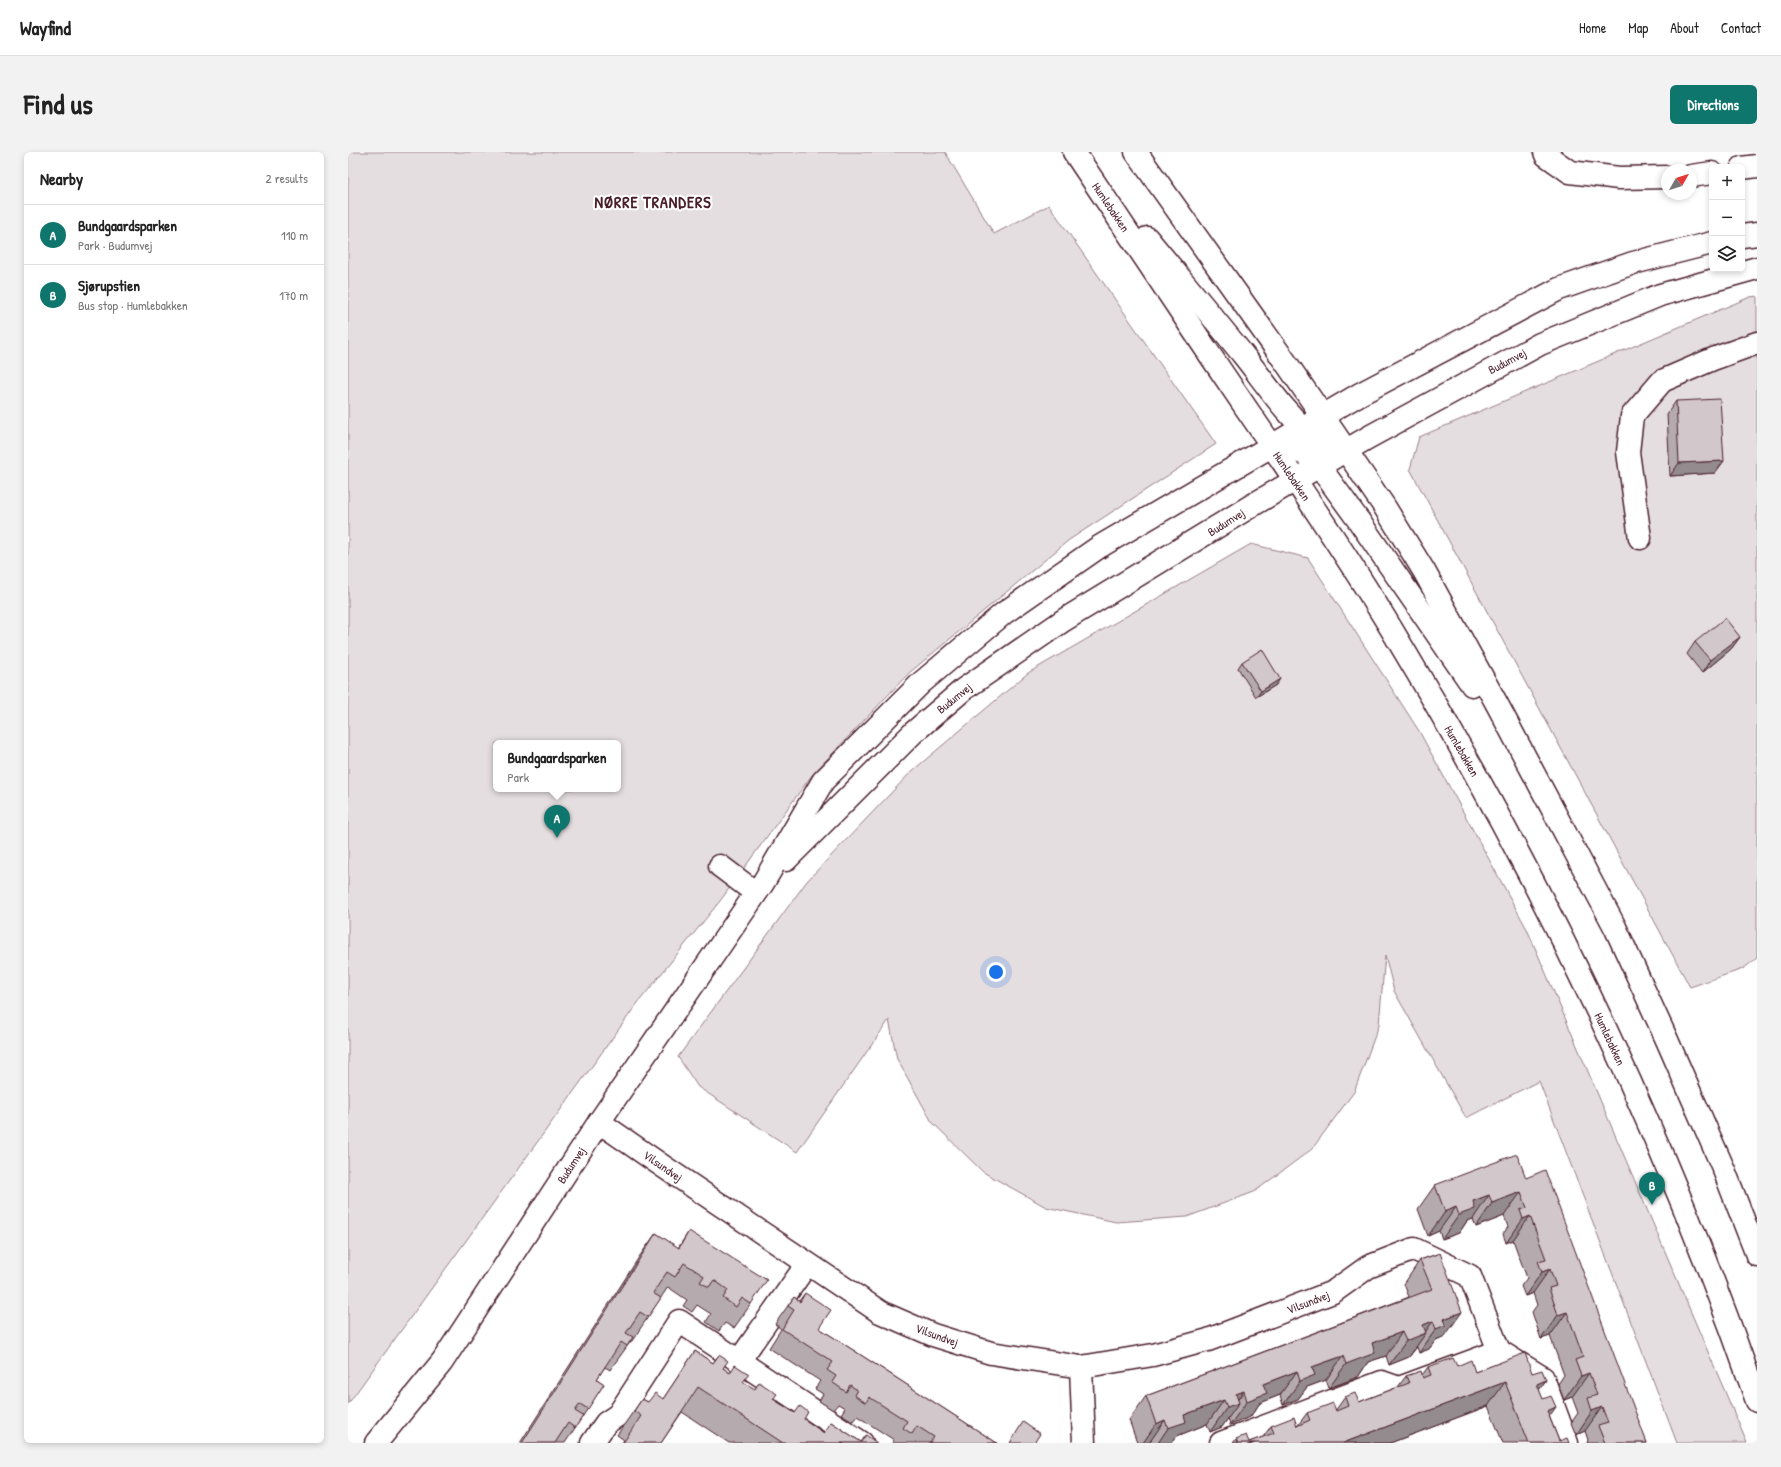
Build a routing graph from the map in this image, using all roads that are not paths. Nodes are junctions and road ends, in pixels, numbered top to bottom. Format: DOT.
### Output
graph roads {
  1 [pos="1075,152"];
  2 [pos="1136,152"];
  3 [pos="1545,152"];
  4 [pos="1757,166"];
  5 [pos="1745,168"];
  6 [pos="1709,173"];
  7 [pos="1697,175"];
  8 [pos="1661,177"];
  9 [pos="1757,234"];
  10 [pos="1745,236"];
  11 [pos="1709,244"];
  12 [pos="1757,268"];
  13 [pos="1757,343"];
  14 [pos="1322,416"];
  15 [pos="1303,427"];
  16 [pos="1271,446"];
  17 [pos="1346,450"];
  18 [pos="1319,466"];
  19 [pos="1295,480"];
  20 [pos="1640,538"];
  21 [pos="1532,771"];
  22 [pos="720,866"];
  23 [pos="759,888"];
  24 [pos="599,1122"];
  25 [pos="1757,1255"];
  26 [pos="807,1264"];
  27 [pos="1499,1351"];
  28 [pos="739,1361"];
  29 [pos="1081,1367"];
  30 [pos="1757,1401"];
  31 [pos="376,1443"];
  32 [pos="592,1443"];
  33 [pos="862,1443"];
  34 [pos="1084,1443"];
  35 [pos="1220,1443"];
  36 [pos="1567,1443"];
  1 -- 15 [label="street"];
  1 -- 16 [label="street, Humlebakken"];
  2 -- 14 [label="street"];
  3 -- 8 [label="street"];
  4 -- 5 [label="street"];
  6 -- 7 [label="street"];
  9 -- 10 [label="street"];
  11 -- 14 [label="street, Budumvej"];
  12 -- 17 [label="street, Budumvej"];
  13 -- 20 [label="street"];
  14 -- 15 [label="street, Budumvej"];
  14 -- 17 [label="street"];
  15 -- 16 [label="street, Budumvej"];
  15 -- 17 [label="street"];
  16 -- 18 [label="street"];
  16 -- 19 [label="street, Humlebakken"];
  16 -- 23 [label="street, Budumvej"];
  17 -- 18 [label="street, Budumvej"];
  17 -- 21 [label="street"];
  18 -- 19 [label="street, Budumvej"];
  18 -- 21 [label="street"];
  19 -- 23 [label="street, Budumvej"];
  19 -- 30 [label="street, Humlebakken"];
  21 -- 25 [label="street"];
  22 -- 23 [label="street"];
  23 -- 24 [label="street, Budumvej"];
  24 -- 26 [label="street, Vilsundvej"];
  24 -- 31 [label="street, Budumvej"];
  26 -- 28 [label="street"];
  26 -- 29 [label="street, Vilsundvej"];
  27 -- 29 [label="street, Vilsundvej"];
  27 -- 35 [label="street"];
  27 -- 36 [label="street"];
  28 -- 32 [label="street"];
  28 -- 33 [label="street"];
  29 -- 34 [label="street"];
}
